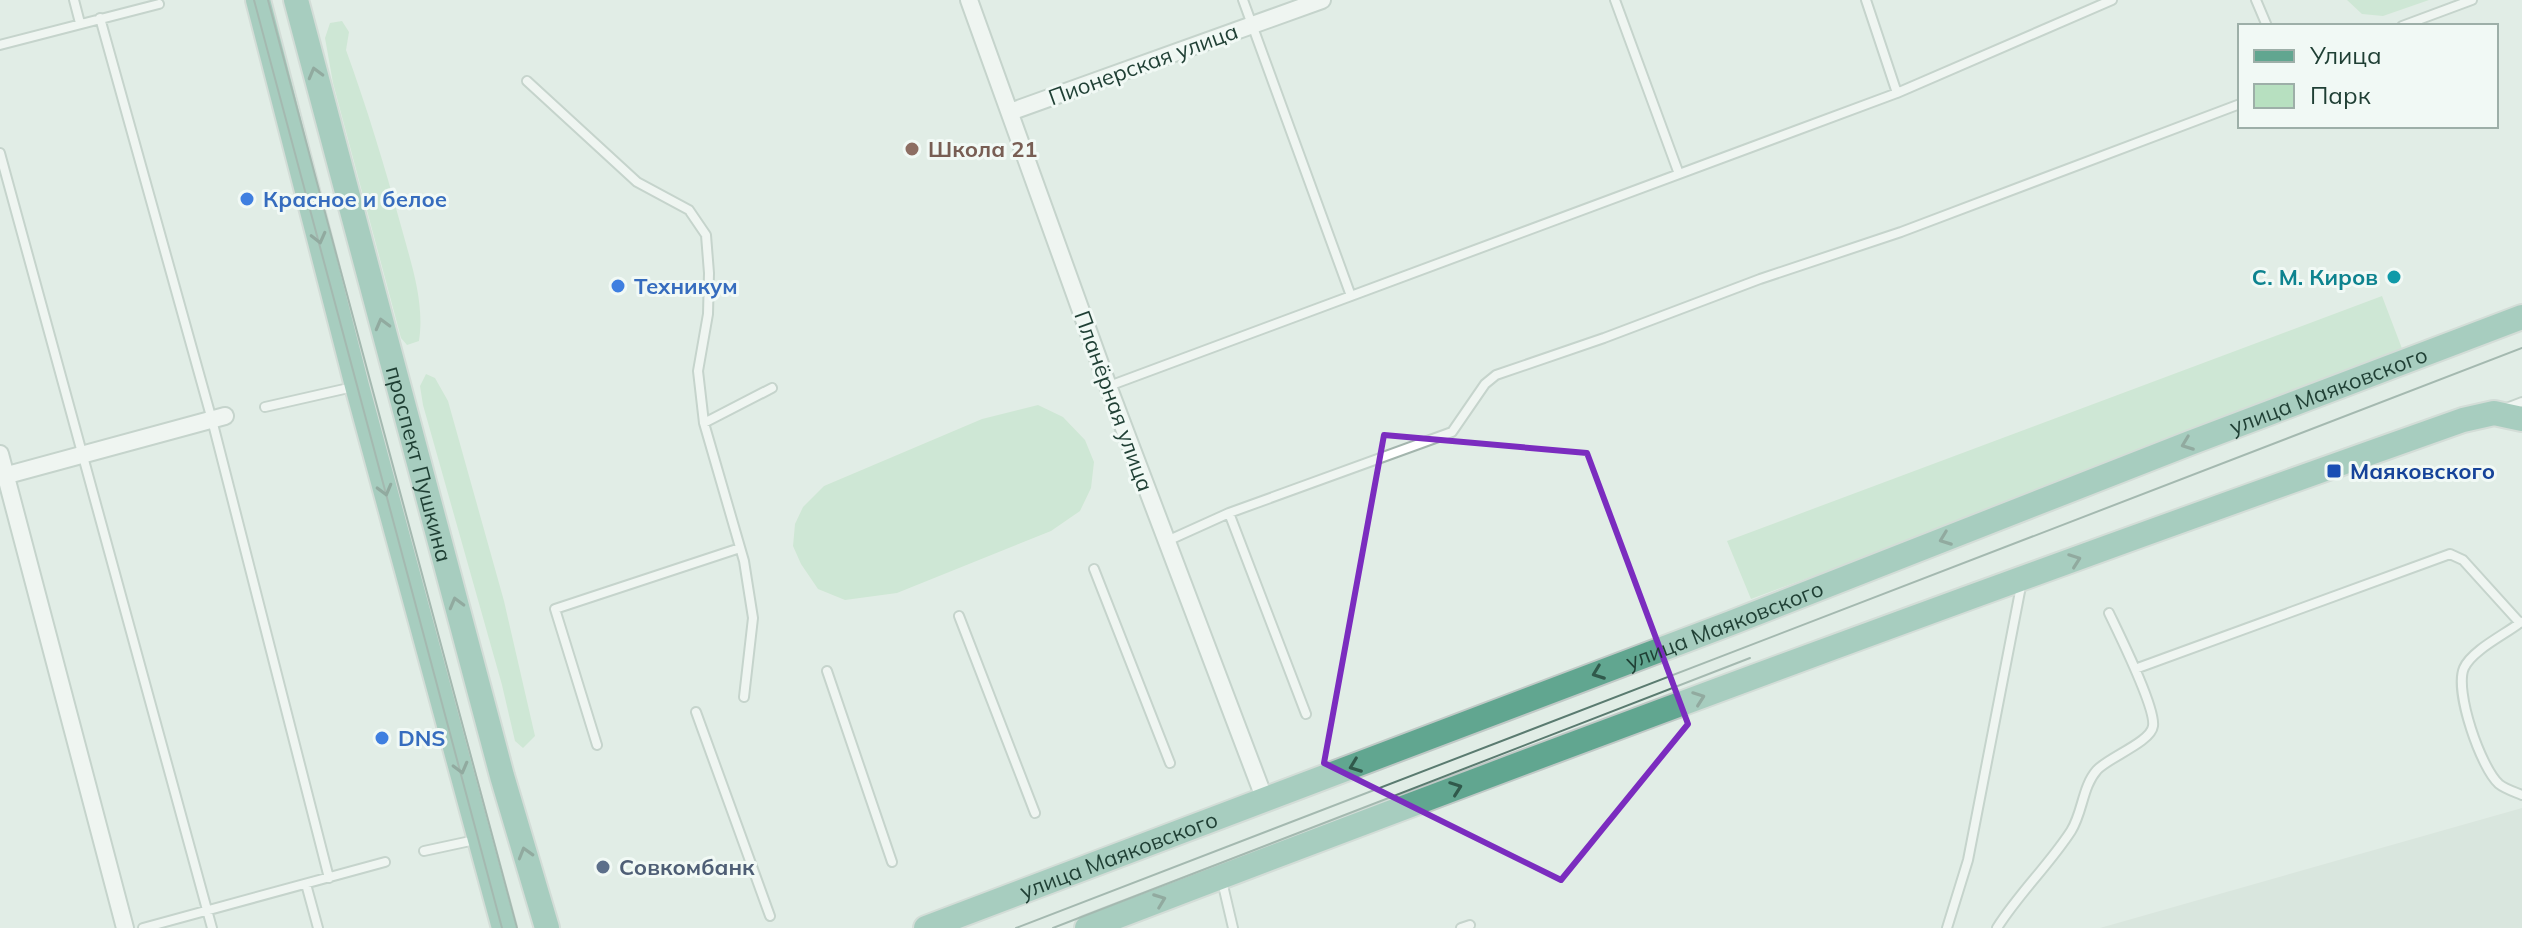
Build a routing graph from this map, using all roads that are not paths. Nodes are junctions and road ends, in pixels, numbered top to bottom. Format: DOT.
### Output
graph roads {
  1 [pos="74,0"];
  2 [pos="258,0"];
  3 [pos="296,0"];
  4 [pos="969,0"];
  5 [pos="1243,0"];
  6 [pos="1322,0"];
  7 [pos="1615,0"];
  8 [pos="1866,0"];
  9 [pos="2112,0"];
  10 [pos="2256,0"];
  11 [pos="2472,0"];
  12 [pos="159,4"];
  13 [pos="100,18"];
  14 [pos="80,23"];
  15 [pos="2266,24"];
  16 [pos="2407,24"];
  17 [pos="1253,25"];
  18 [pos="0,45"];
  19 [pos="527,81"];
  20 [pos="1897,93"];
  21 [pos="2238,105"];
  22 [pos="1010,112"];
  23 [pos="0,153"];
  24 [pos="1679,174"];
  25 [pos="1351,296"];
  26 [pos="2522,317"];
  27 [pos="357,386"];
  28 [pos="1108,386"];
  29 [pos="772,388"];
  30 [pos="2522,402"];
  31 [pos="265,407"];
  32 [pos="2494,413"];
  33 [pos="219,418"];
  34 [pos="2522,419"];
  35 [pos="704,423"];
  36 [pos="0,454"];
  37 [pos="84,455"];
  38 [pos="3,477"];
  39 [pos="1229,513"];
  40 [pos="1166,541"];
  41 [pos="740,548"];
  42 [pos="1094,569"];
  43 [pos="2023,579"];
  44 [pos="2109,613"];
  45 [pos="959,616"];
  46 [pos="2521,622"];
  47 [pos="2135,669"];
  48 [pos="827,671"];
  49 [pos="744,697"];
  50 [pos="696,712"];
  51 [pos="1306,714"];
  52 [pos="597,745"];
  53 [pos="1170,763"];
  54 [pos="2522,795"];
  55 [pos="1265,800"];
  56 [pos="1035,813"];
  57 [pos="480,839"];
  58 [pos="424,851"];
  59 [pos="385,862"];
  60 [pos="892,862"];
  61 [pos="1221,877"];
  62 [pos="329,878"];
  63 [pos="306,884"];
  64 [pos="206,911"];
  65 [pos="770,916"];
  66 [pos="1094,927"];
  67 [pos="125,928"];
  68 [pos="143,928"];
  69 [pos="212,928"];
  70 [pos="318,928"];
  71 [pos="504,928"];
  72 [pos="547,928"];
  73 [pos="926,928"];
  74 [pos="1233,928"];
  75 [pos="1947,928"];
  76 [pos="1997,928"];
  1 -- 14 [label="lane"];
  2 -- 27 [label="main road, проспект Пушкина, one-way"];
  72 -- 3 [label="main road, проспект Пушкина, one-way"];
  4 -- 22 [label="street, Планёрная улица"];
  5 -- 17 [label="lane"];
  6 -- 17 [label="street, Пионерская улица"];
  7 -- 24 [label="lane"];
  8 -- 20 [label="lane"];
  9 -- 20 [label="lane"];
  10 -- 15 [label="lane"];
  11 -- 16 [label="lane"];
  12 -- 13 [label="lane"];
  13 -- 14 [label="lane"];
  13 -- 33 [label="lane"];
  14 -- 18 [label="lane"];
  17 -- 22 [label="street, Пионерская улица"];
  17 -- 25 [label="lane"];
  19 -- 35 [label="lane"];
  20 -- 24 [label="lane"];
  21 -- 39 [label="lane"];
  22 -- 28 [label="street, Планёрная улица"];
  23 -- 37 [label="lane"];
  24 -- 25 [label="lane"];
  25 -- 28 [label="lane"];
  26 -- 55 [label="main road, улица Маяковского, one-way"];
  27 -- 31 [label="lane"];
  27 -- 57 [label="main road, проспект Пушкина, one-way"];
  28 -- 40 [label="street, Планёрная улица"];
  29 -- 35 [label="lane"];
  30 -- 32 [label="lane"];
  32 -- 34 [label="main road"];
  43 -- 32 [label="main road, one-way"];
  33 -- 37 [label="street"];
  33 -- 62 [label="lane"];
  35 -- 41 [label="lane"];
  36 -- 38 [label="street"];
  37 -- 38 [label="street"];
  37 -- 64 [label="lane"];
  38 -- 67 [label="street"];
  39 -- 40 [label="lane"];
  39 -- 51 [label="lane"];
  40 -- 55 [label="street, Планёрная улица"];
  41 -- 49 [label="lane"];
  41 -- 52 [label="lane"];
  42 -- 53 [label="lane"];
  61 -- 43 [label="main road, one-way"];
  43 -- 75 [label="lane"];
  44 -- 47 [label="lane"];
  45 -- 56 [label="lane"];
  46 -- 47 [label="lane"];
  46 -- 54 [label="lane"];
  47 -- 76 [label="lane"];
  48 -- 60 [label="lane"];
  50 -- 65 [label="lane"];
  55 -- 73 [label="main road, улица Маяковского"];
  57 -- 58 [label="lane"];
  57 -- 71 [label="main road, проспект Пушкина"];
  59 -- 62 [label="lane"];
  66 -- 61 [label="main road, one-way"];
  61 -- 74 [label="lane"];
  62 -- 63 [label="lane"];
  63 -- 64 [label="lane"];
  63 -- 70 [label="lane"];
  64 -- 68 [label="lane"];
  64 -- 69 [label="lane"];
}
